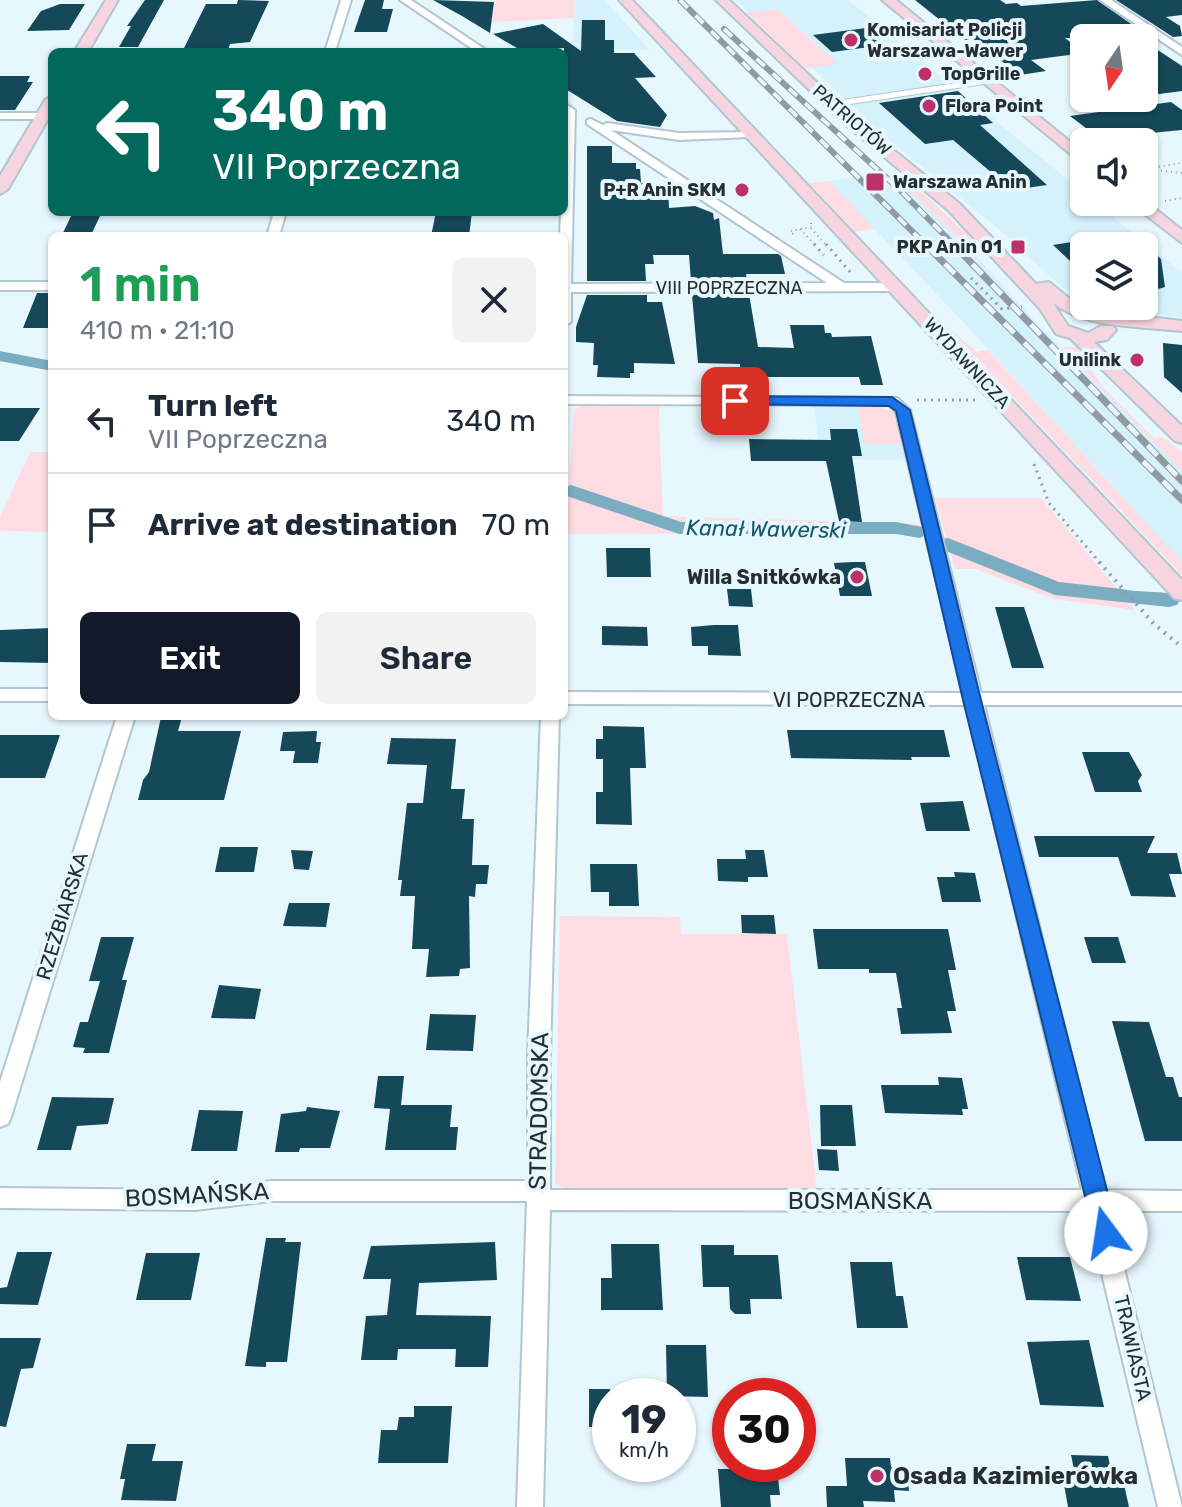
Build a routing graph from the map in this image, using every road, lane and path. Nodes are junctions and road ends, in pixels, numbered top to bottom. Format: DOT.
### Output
graph roads {
  1 [pos="112,0"];
  2 [pos="346,0"];
  3 [pos="405,0"];
  4 [pos="625,0"];
  5 [pos="722,0"];
  6 [pos="888,0"];
  7 [pos="1105,0"];
  8 [pos="83,48"];
  9 [pos="331,48"];
  10 [pos="478,48"];
  11 [pos="1182,52"];
  12 [pos="987,81"];
  13 [pos="833,104"];
  14 [pos="568,113"];
  15 [pos="0,116"];
  16 [pos="47,116"];
  17 [pos="591,122"];
  18 [pos="751,134"];
  19 [pos="1070,149"];
  20 [pos="1182,163"];
  21 [pos="1158,167"];
  22 [pos="1158,170"];
  23 [pos="1182,173"];
  24 [pos="0,189"];
  25 [pos="1154,216"];
  26 [pos="800,229"];
  27 [pos="797,238"];
  28 [pos="984,238"];
  29 [pos="1182,238"];
  30 [pos="826,257"];
  31 [pos="855,278"];
  32 [pos="971,278"];
  33 [pos="0,286"];
  34 [pos="48,286"];
  35 [pos="895,287"];
  36 [pos="568,288"];
  37 [pos="842,288"];
  38 [pos="1070,305"];
  39 [pos="1021,306"];
  40 [pos="1070,316"];
  41 [pos="1059,320"];
  42 [pos="1099,320"];
  43 [pos="1120,320"];
  44 [pos="1153,326"];
  45 [pos="1182,326"];
  46 [pos="1107,332"];
  47 [pos="1182,333"];
  48 [pos="1078,337"];
  49 [pos="568,400"];
  50 [pos="975,400"];
  51 [pos="892,401"];
  52 [pos="1182,434"];
  53 [pos="1034,463"];
  54 [pos="1182,593"];
  55 [pos="1182,647"];
  56 [pos="0,695"];
  57 [pos="48,695"];
  58 [pos="568,698"];
  59 [pos="1182,699"];
  60 [pos="972,700"];
  61 [pos="125,720"];
  62 [pos="550,720"];
  63 [pos="0,1117"];
  64 [pos="539,1196"];
  65 [pos="0,1198"];
  66 [pos="1182,1201"];
  67 [pos="1099,1202"];
  68 [pos="530,1507"];
  69 [pos="1171,1507"];
  1 -- 8 [label="main road"];
  2 -- 9 [label="street"];
  3 -- 10 [label="street"];
  4 -- 18 [label="main road, WYDAWNICZA"];
  5 -- 13 [label="main road, PATRIOTÓW"];
  6 -- 12 [label="main road"];
  7 -- 11 [label="street"];
  12 -- 13 [label="lane"];
  12 -- 19 [label="main road"];
  13 -- 28 [label="main road, PATRIOTÓW"];
  14 -- 17 [label="street"];
  15 -- 16 [label="street"];
  16 -- 24 [label="main road"];
  17 -- 18 [label="street"];
  17 -- 37 [label="street"];
  18 -- 35 [label="main road, WYDAWNICZA"];
  20 -- 21 [label="path"];
  22 -- 23 [label="path"];
  25 -- 29 [label="main road"];
  26 -- 27 [label="path"];
  26 -- 30 [label="path"];
  26 -- 31 [label="path"];
  28 -- 38 [label="main road, PATRIOTÓW"];
  28 -- 41 [label="main road, PATRIOTÓW"];
  32 -- 39 [label="path"];
  33 -- 34 [label="street"];
  35 -- 37 [label="street, VIII POPRZECZNA"];
  35 -- 54 [label="main road, WYDAWNICZA"];
  36 -- 37 [label="street, VIII POPRZECZNA"];
  40 -- 41 [label="main road"];
  41 -- 48 [label="main road, PATRIOTÓW"];
  42 -- 46 [label="main road"];
  43 -- 44 [label="main road"];
  44 -- 45 [label="main road"];
  44 -- 46 [label="main road"];
  44 -- 47 [label="main road"];
  46 -- 48 [label="main road"];
  46 -- 52 [label="main road"];
  48 -- 52 [label="main road, PATRIOTÓW"];
  49 -- 51 [label="street"];
  50 -- 51 [label="path"];
  51 -- 60 [label="street, TRAWIASTA"];
  53 -- 55 [label="path"];
  56 -- 57 [label="street"];
  58 -- 60 [label="street, VI POPRZECZNA"];
  59 -- 60 [label="street, VI POPRZECZNA"];
  60 -- 67 [label="street, TRAWIASTA"];
  61 -- 63 [label="street, RZEŹBIARSKA"];
  62 -- 64 [label="street, STRADOMSKA"];
  64 -- 65 [label="street, BOSMAŃSKA"];
  64 -- 67 [label="street, BOSMAŃSKA"];
  64 -- 68 [label="street, STRADOMSKA"];
  66 -- 67 [label="street, BOSMAŃSKA"];
  67 -- 69 [label="street, TRAWIASTA"];
}
